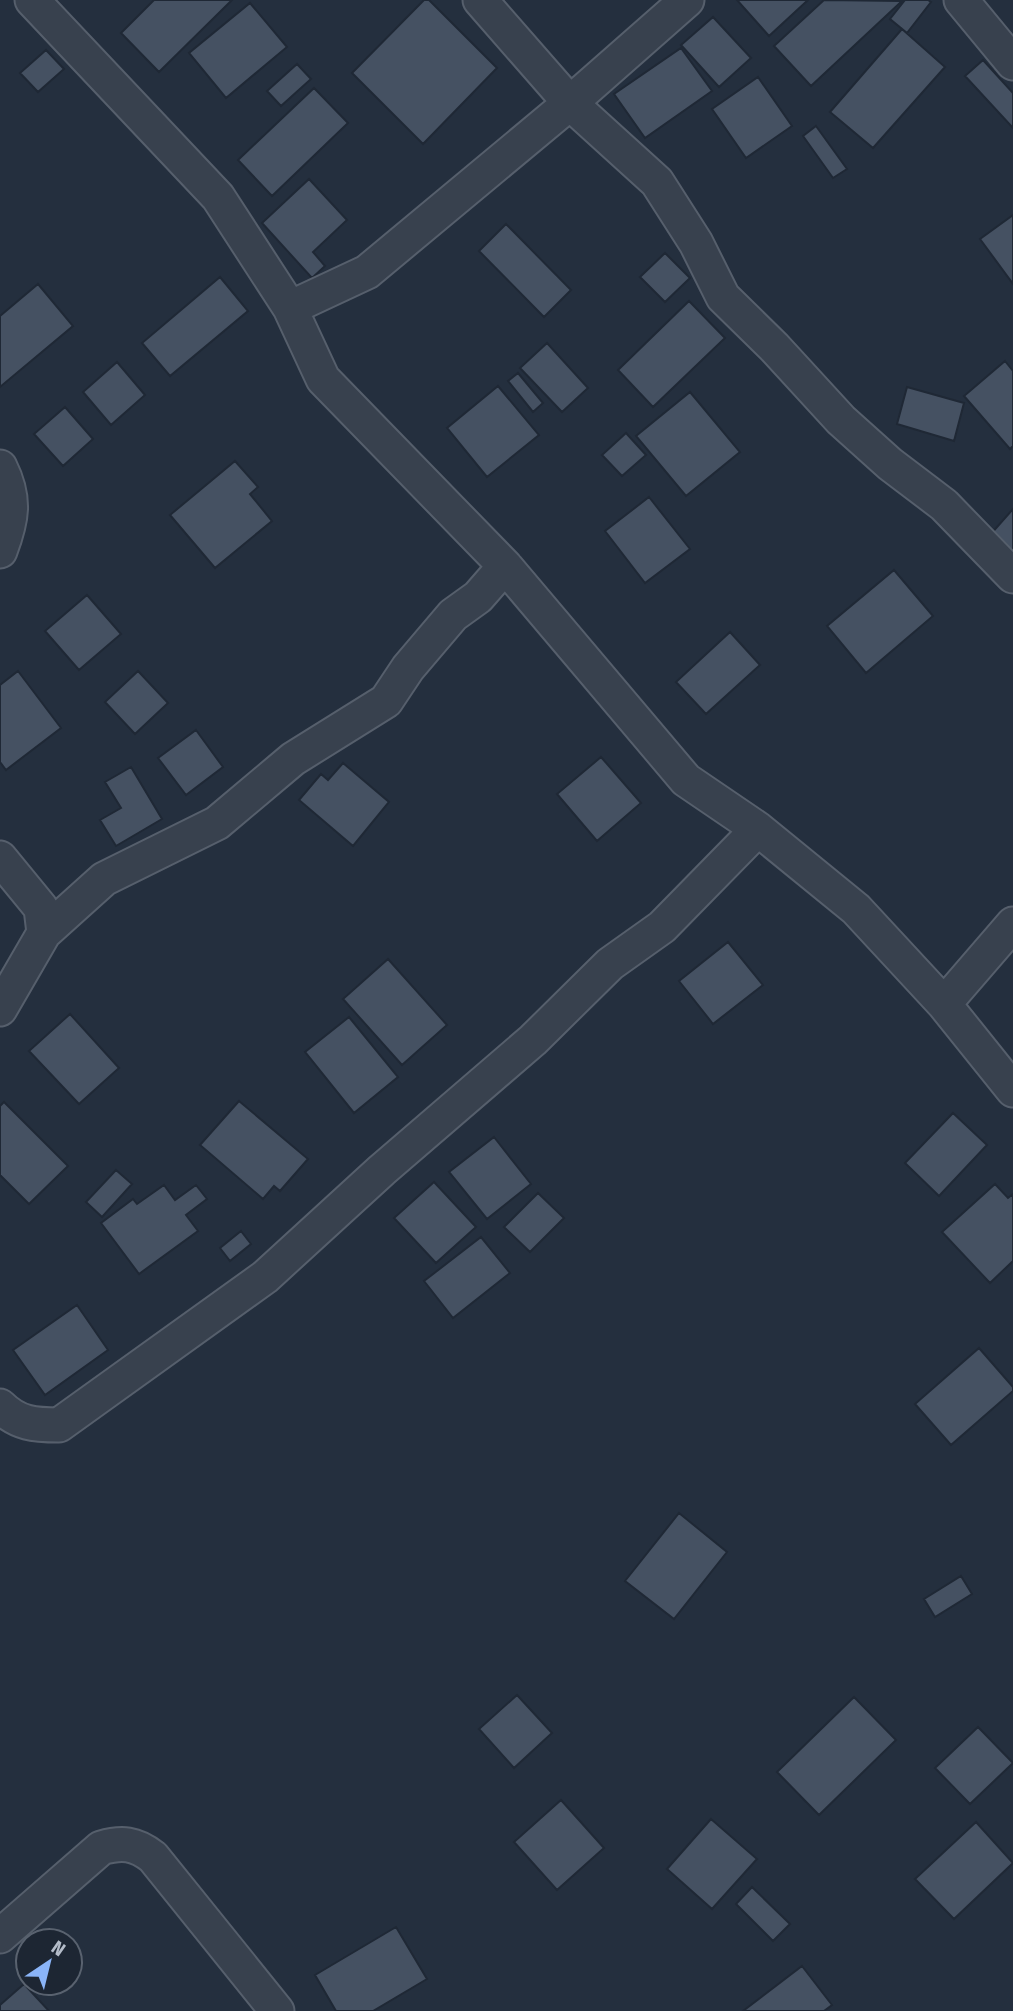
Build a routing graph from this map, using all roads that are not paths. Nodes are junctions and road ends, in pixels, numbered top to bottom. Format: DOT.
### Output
graph roads {
  1 [pos="32,0"];
  2 [pos="480,0"];
  3 [pos="687,0"];
  4 [pos="961,0"];
  5 [pos="1013,63"];
  6 [pos="570,103"];
  7 [pos="290,308"];
  8 [pos="0,467"];
  9 [pos="0,551"];
  10 [pos="505,566"];
  11 [pos="1013,576"];
  12 [pos="758,829"];
  13 [pos="0,858"];
  14 [pos="1013,924"];
  15 [pos="44,933"];
  16 [pos="944,1004"];
  17 [pos="0,1009"];
  18 [pos="1013,1090"];
  19 [pos="0,1406"];
  20 [pos="0,1936"];
  21 [pos="277,2011"];
  1 -- 7 [label="street"];
  2 -- 6 [label="street"];
  3 -- 6 [label="street"];
  4 -- 5 [label="street"];
  6 -- 7 [label="street"];
  6 -- 11 [label="street"];
  7 -- 10 [label="street"];
  8 -- 9 [label="street"];
  10 -- 12 [label="street"];
  10 -- 15 [label="street"];
  12 -- 16 [label="street"];
  12 -- 19 [label="street"];
  13 -- 15 [label="street"];
  14 -- 16 [label="street"];
  15 -- 17 [label="street"];
  16 -- 18 [label="street"];
  20 -- 21 [label="street"];
}
